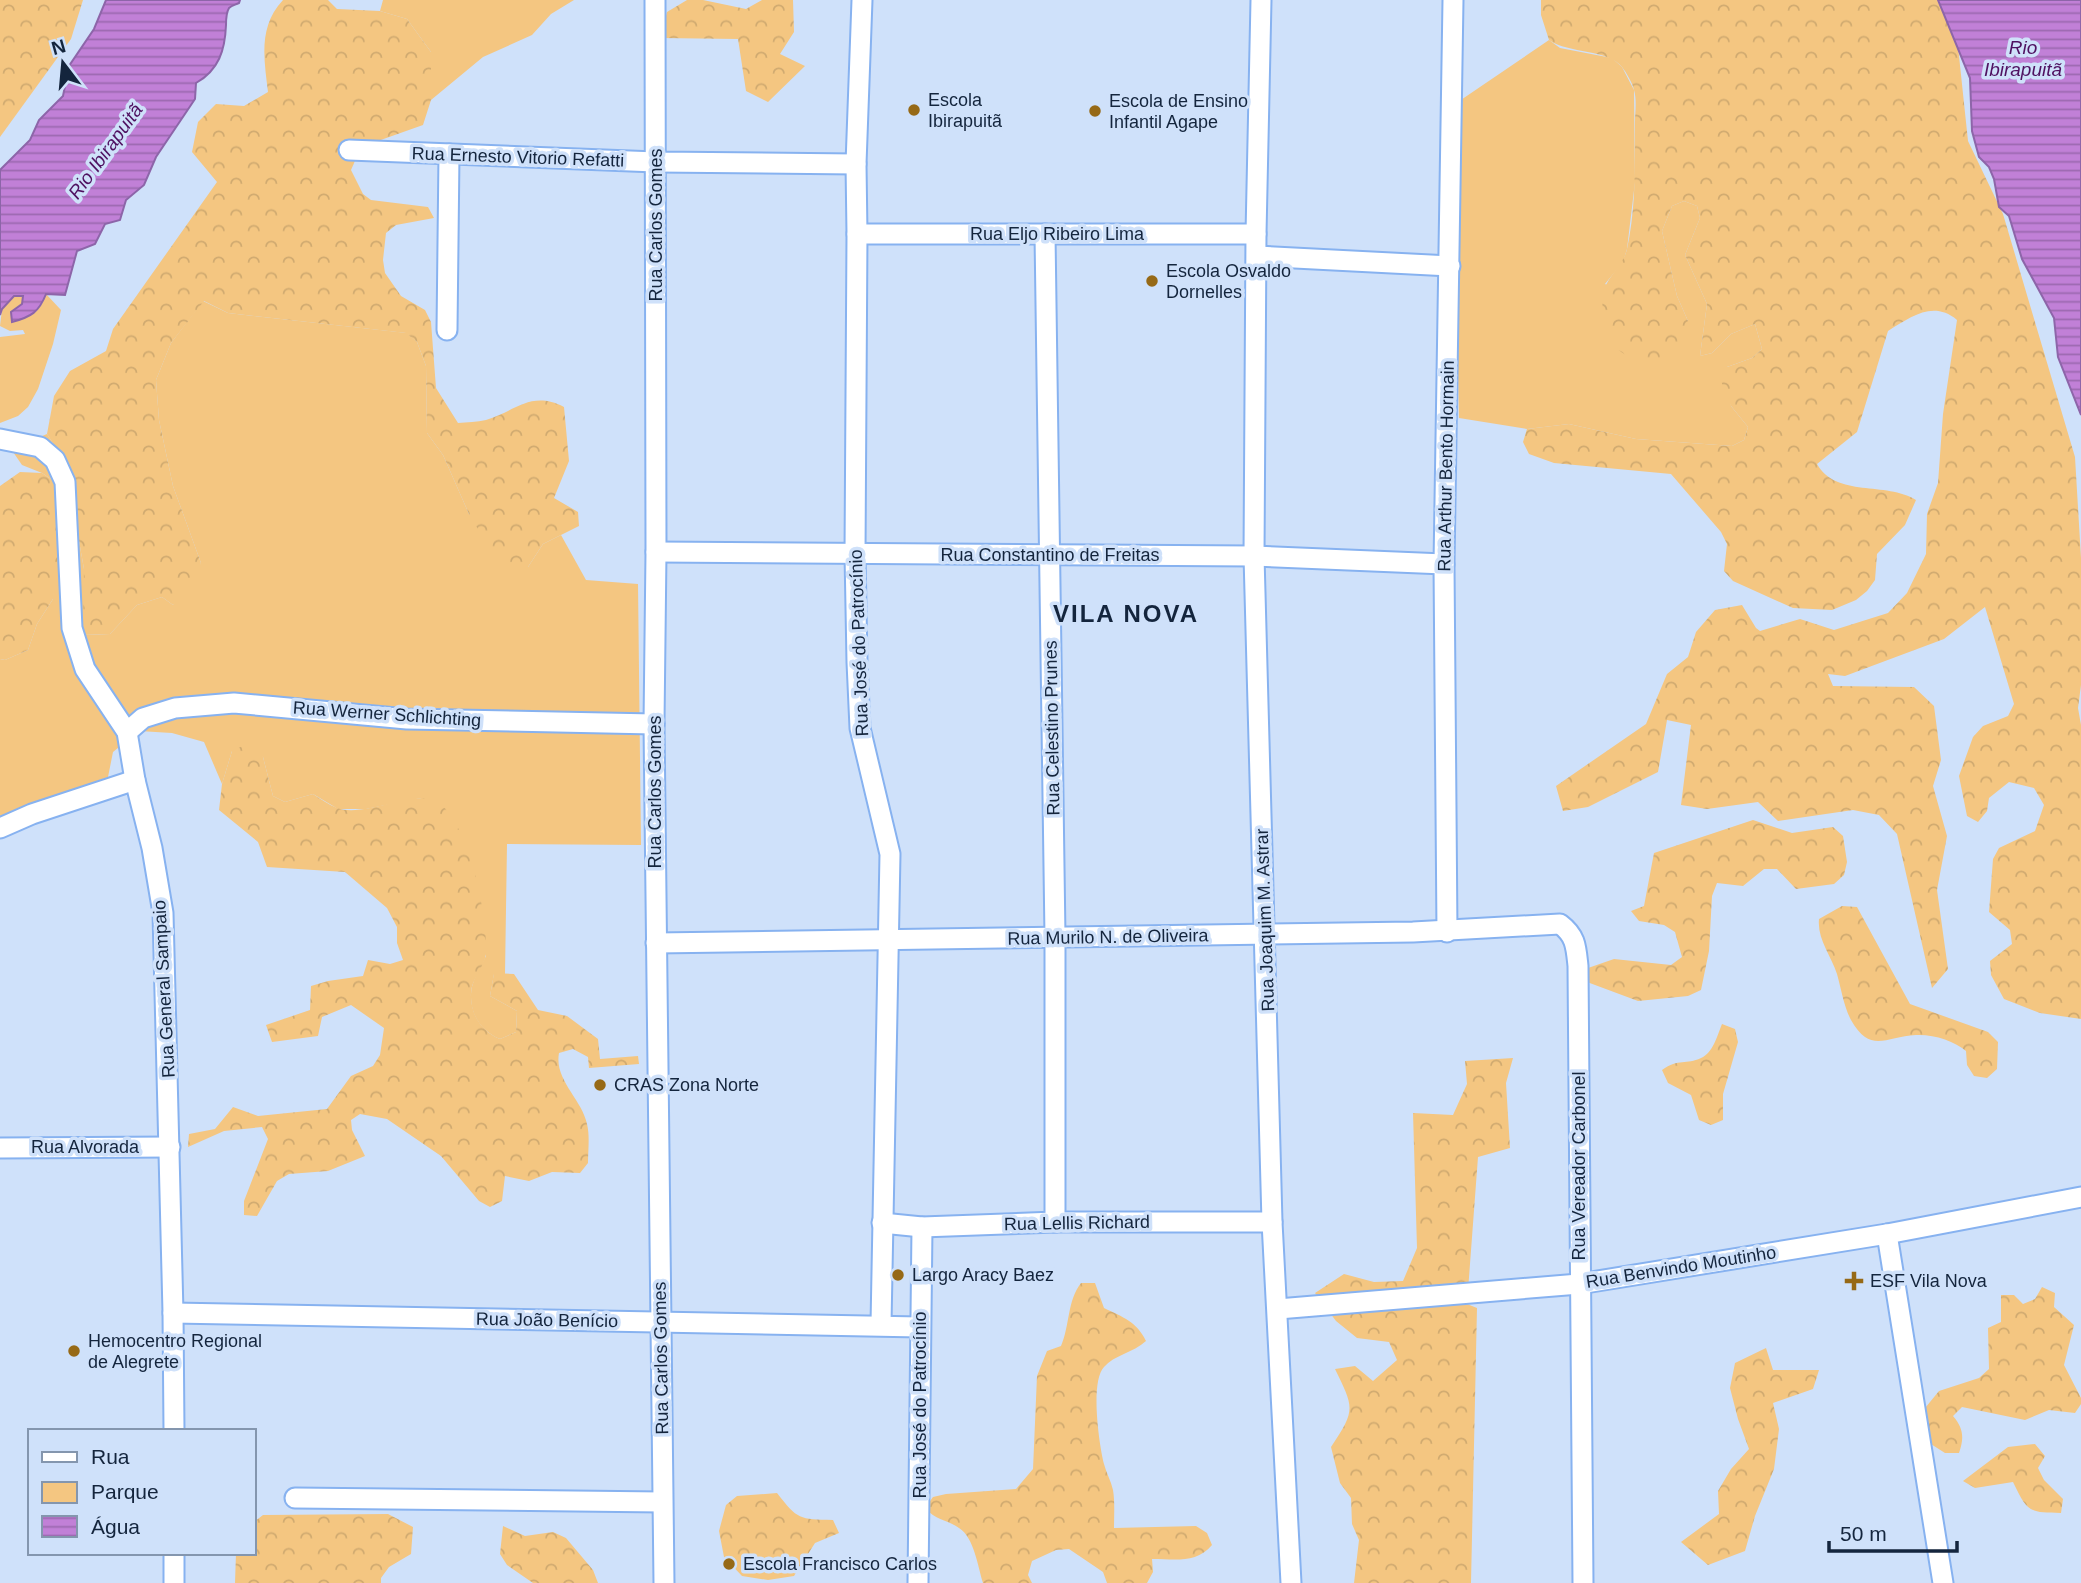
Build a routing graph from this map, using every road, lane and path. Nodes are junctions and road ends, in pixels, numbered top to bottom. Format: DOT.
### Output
graph roads {
  1 [pos="654,0"];
  2 [pos="862,0"];
  3 [pos="1261,0"];
  4 [pos="1453,0"];
  5 [pos="349,150"];
  6 [pos="449,154"];
  7 [pos="656,162"];
  8 [pos="856,164"];
  9 [pos="858,234"];
  10 [pos="1045,234"];
  11 [pos="1256,234"];
  12 [pos="1257,256"];
  13 [pos="1450,266"];
  14 [pos="447,330"];
  15 [pos="0,439"];
  16 [pos="656,552"];
  17 [pos="855,554"];
  18 [pos="1050,554"];
  19 [pos="1254,556"];
  20 [pos="1444,564"];
  21 [pos="654,724"];
  22 [pos="127,732"];
  23 [pos="135,780"];
  24 [pos="0,828"];
  25 [pos="1560,924"];
  26 [pos="1447,932"];
  27 [pos="1266,935"];
  28 [pos="1055,937"];
  29 [pos="890,940"];
  30 [pos="656,943"];
  31 [pos="170,1147"];
  32 [pos="0,1148"];
  33 [pos="2081,1198"];
  34 [pos="1272,1222"];
  35 [pos="883,1223"];
  36 [pos="1055,1223"];
  37 [pos="922,1227"];
  38 [pos="1887,1234"];
  39 [pos="1579,1284"];
  40 [pos="1278,1309"];
  41 [pos="173,1313"];
  42 [pos="661,1322"];
  43 [pos="881,1324"];
  44 [pos="920,1326"];
  45 [pos="174,1429"];
  46 [pos="295,1498"];
  47 [pos="662,1502"];
  48 [pos="174,1555"];
  49 [pos="174,1583"];
  50 [pos="664,1583"];
  51 [pos="918,1583"];
  52 [pos="1291,1583"];
  53 [pos="1583,1583"];
  54 [pos="1943,1583"];
  1 -- 7 [label="street, Rua Carlos Gomes"];
  2 -- 8 [label="street, Rua José do Patrocínio"];
  3 -- 11 [label="street"];
  4 -- 13 [label="street, Rua Arthur Bento Hormain"];
  5 -- 6 [label="street, Rua Ernesto Vitorio Refatti"];
  6 -- 7 [label="street, Rua Ernesto Vitorio Refatti"];
  6 -- 14 [label="street"];
  7 -- 8 [label="street, Rua Ernesto Vitorio Refatti"];
  7 -- 16 [label="street, Rua Carlos Gomes"];
  8 -- 9 [label="street, Rua José do Patrocínio"];
  9 -- 10 [label="street, Rua Eljo Ribeiro Lima"];
  9 -- 17 [label="street, Rua José do Patrocínio"];
  10 -- 11 [label="street, Rua Eljo Ribeiro Lima"];
  10 -- 18 [label="street, Rua Celestino Prunes"];
  11 -- 12 [label="street, Rua Joaquim M. Astrar"];
  12 -- 13 [label="street"];
  12 -- 19 [label="street, Rua Joaquim M. Astrar"];
  13 -- 20 [label="street, Rua Arthur Bento Hormain"];
  15 -- 22 [label="street, Rua General Sampaio"];
  16 -- 17 [label="street, Rua Constantino de Freitas"];
  16 -- 21 [label="street, Rua Carlos Gomes"];
  17 -- 18 [label="street, Rua Constantino de Freitas"];
  17 -- 29 [label="street, Rua José do Patrocínio"];
  18 -- 19 [label="street, Rua Constantino de Freitas"];
  18 -- 28 [label="street, Rua Celestino Prunes"];
  19 -- 20 [label="street, Rua Constantino de Freitas"];
  19 -- 27 [label="street, Rua Joaquim M. Astrar"];
  20 -- 26 [label="street, Rua Arthur Bento Hormain"];
  21 -- 22 [label="street, Rua Werner Schlichting"];
  21 -- 30 [label="street, Rua Carlos Gomes"];
  22 -- 23 [label="street, Rua General Sampaio"];
  23 -- 24 [label="street"];
  23 -- 31 [label="street, Rua General Sampaio"];
  25 -- 26 [label="street, Rua Murilo N. de Oliveira"];
  25 -- 39 [label="street, Rua Vereador Carbonel"];
  26 -- 27 [label="street, Rua Murilo N. de Oliveira"];
  27 -- 28 [label="street, Rua Murilo N. de Oliveira"];
  27 -- 34 [label="street, Rua Joaquim M. Astrar"];
  28 -- 29 [label="street, Rua Murilo N. de Oliveira"];
  28 -- 36 [label="street, Rua Celestino Prunes"];
  29 -- 30 [label="street, Rua Murilo N. de Oliveira"];
  29 -- 35 [label="street, Rua José do Patrocínio"];
  30 -- 42 [label="street, Rua Carlos Gomes"];
  31 -- 32 [label="street, Rua Alvorada"];
  31 -- 41 [label="street, Rua General Sampaio"];
  33 -- 38 [label="street, Rua Benvindo Moutinho"];
  34 -- 36 [label="street, Rua Lellis Richard"];
  34 -- 40 [label="street, Rua Joaquim M. Astrar"];
  35 -- 37 [label="street, Rua Lellis Richard"];
  35 -- 43 [label="street, Rua José do Patrocínio"];
  36 -- 37 [label="street, Rua Lellis Richard"];
  37 -- 44 [label="street, Rua José do Patrocínio"];
  38 -- 39 [label="street, Rua Benvindo Moutinho"];
  38 -- 54 [label="street"];
  39 -- 40 [label="street, Rua Benvindo Moutinho"];
  39 -- 53 [label="street, Rua Vereador Carbonel"];
  40 -- 52 [label="street, Rua Joaquim M. Astrar"];
  41 -- 42 [label="street, Rua João Benício"];
  41 -- 45 [label="street, Rua General Sampaio"];
  42 -- 43 [label="street, Rua João Benício"];
  42 -- 47 [label="street, Rua Carlos Gomes"];
  43 -- 44 [label="street, Rua João Benício"];
  44 -- 51 [label="street, Rua José do Patrocínio"];
  46 -- 47 [label="street"];
  47 -- 50 [label="street, Rua Carlos Gomes"];
  48 -- 49 [label="street"];
}
